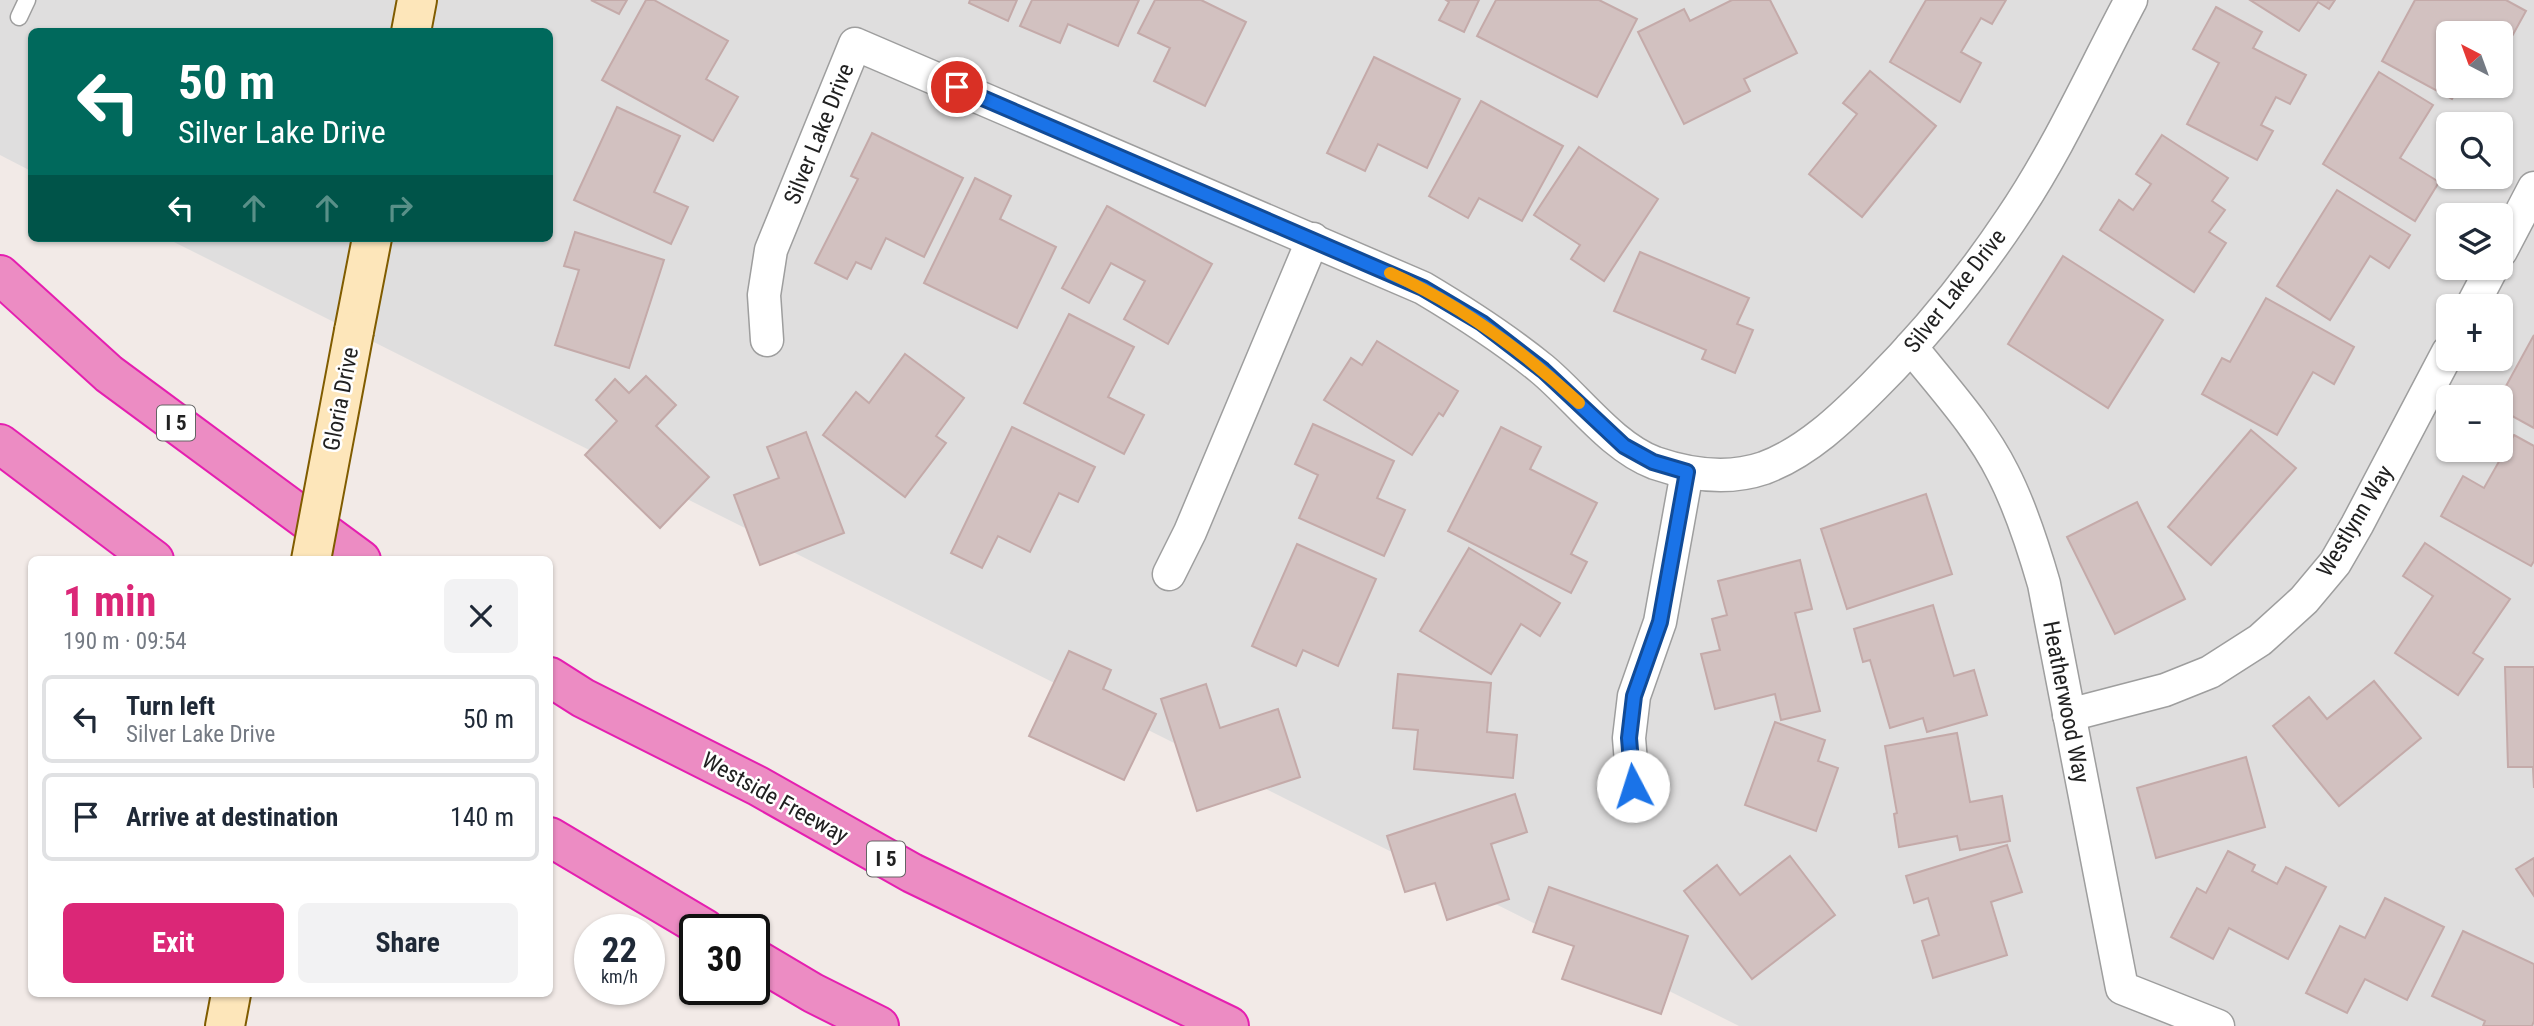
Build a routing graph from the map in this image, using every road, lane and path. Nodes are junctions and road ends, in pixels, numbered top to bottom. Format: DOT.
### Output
graph roads {
  1 [pos="27,0"];
  2 [pos="416,0"];
  3 [pos="2131,0"];
  4 [pos="19,17"];
  5 [pos="412,28"];
  6 [pos="2533,192"];
  7 [pos="2513,229"];
  8 [pos="1313,239"];
  9 [pos="371,242"];
  10 [pos="0,275"];
  11 [pos="767,340"];
  12 [pos="1911,347"];
  13 [pos="2438,371"];
  14 [pos="0,444"];
  15 [pos="1687,472"];
  16 [pos="149,556"];
  17 [pos="312,556"];
  18 [pos="356,556"];
  19 [pos="1169,573"];
  20 [pos="553,679"];
  21 [pos="2069,715"];
  22 [pos="1633,786"];
  23 [pos="553,839"];
  24 [pos="680,914"];
  25 [pos="770,967"];
  26 [pos="230,997"];
  27 [pos="225,1026"];
  28 [pos="879,1026"];
  29 [pos="1229,1026"];
  30 [pos="2218,1026"];
  1 -- 4 [label="lane"];
  2 -- 5 [label="street"];
  3 -- 12 [label="street, Silver Lake Drive"];
  6 -- 7 [label="street"];
  8 -- 11 [label="street, Silver Lake Drive"];
  8 -- 15 [label="street, Silver Lake Drive"];
  8 -- 19 [label="street"];
  9 -- 17 [label="street, Gloria Drive, bridge"];
  10 -- 18 [label="highway, I 5"];
  12 -- 15 [label="street, Silver Lake Drive"];
  12 -- 21 [label="street, Heatherwood Way"];
  13 -- 21 [label="street, Westlynn Way"];
  14 -- 16 [label="highway"];
  15 -- 22 [label="street"];
  20 -- 29 [label="highway, Westside Freeway / I 5"];
  21 -- 30 [label="street, Heatherwood Way"];
  23 -- 24 [label="highway"];
  25 -- 28 [label="highway"];
  26 -- 27 [label="street"];
}
